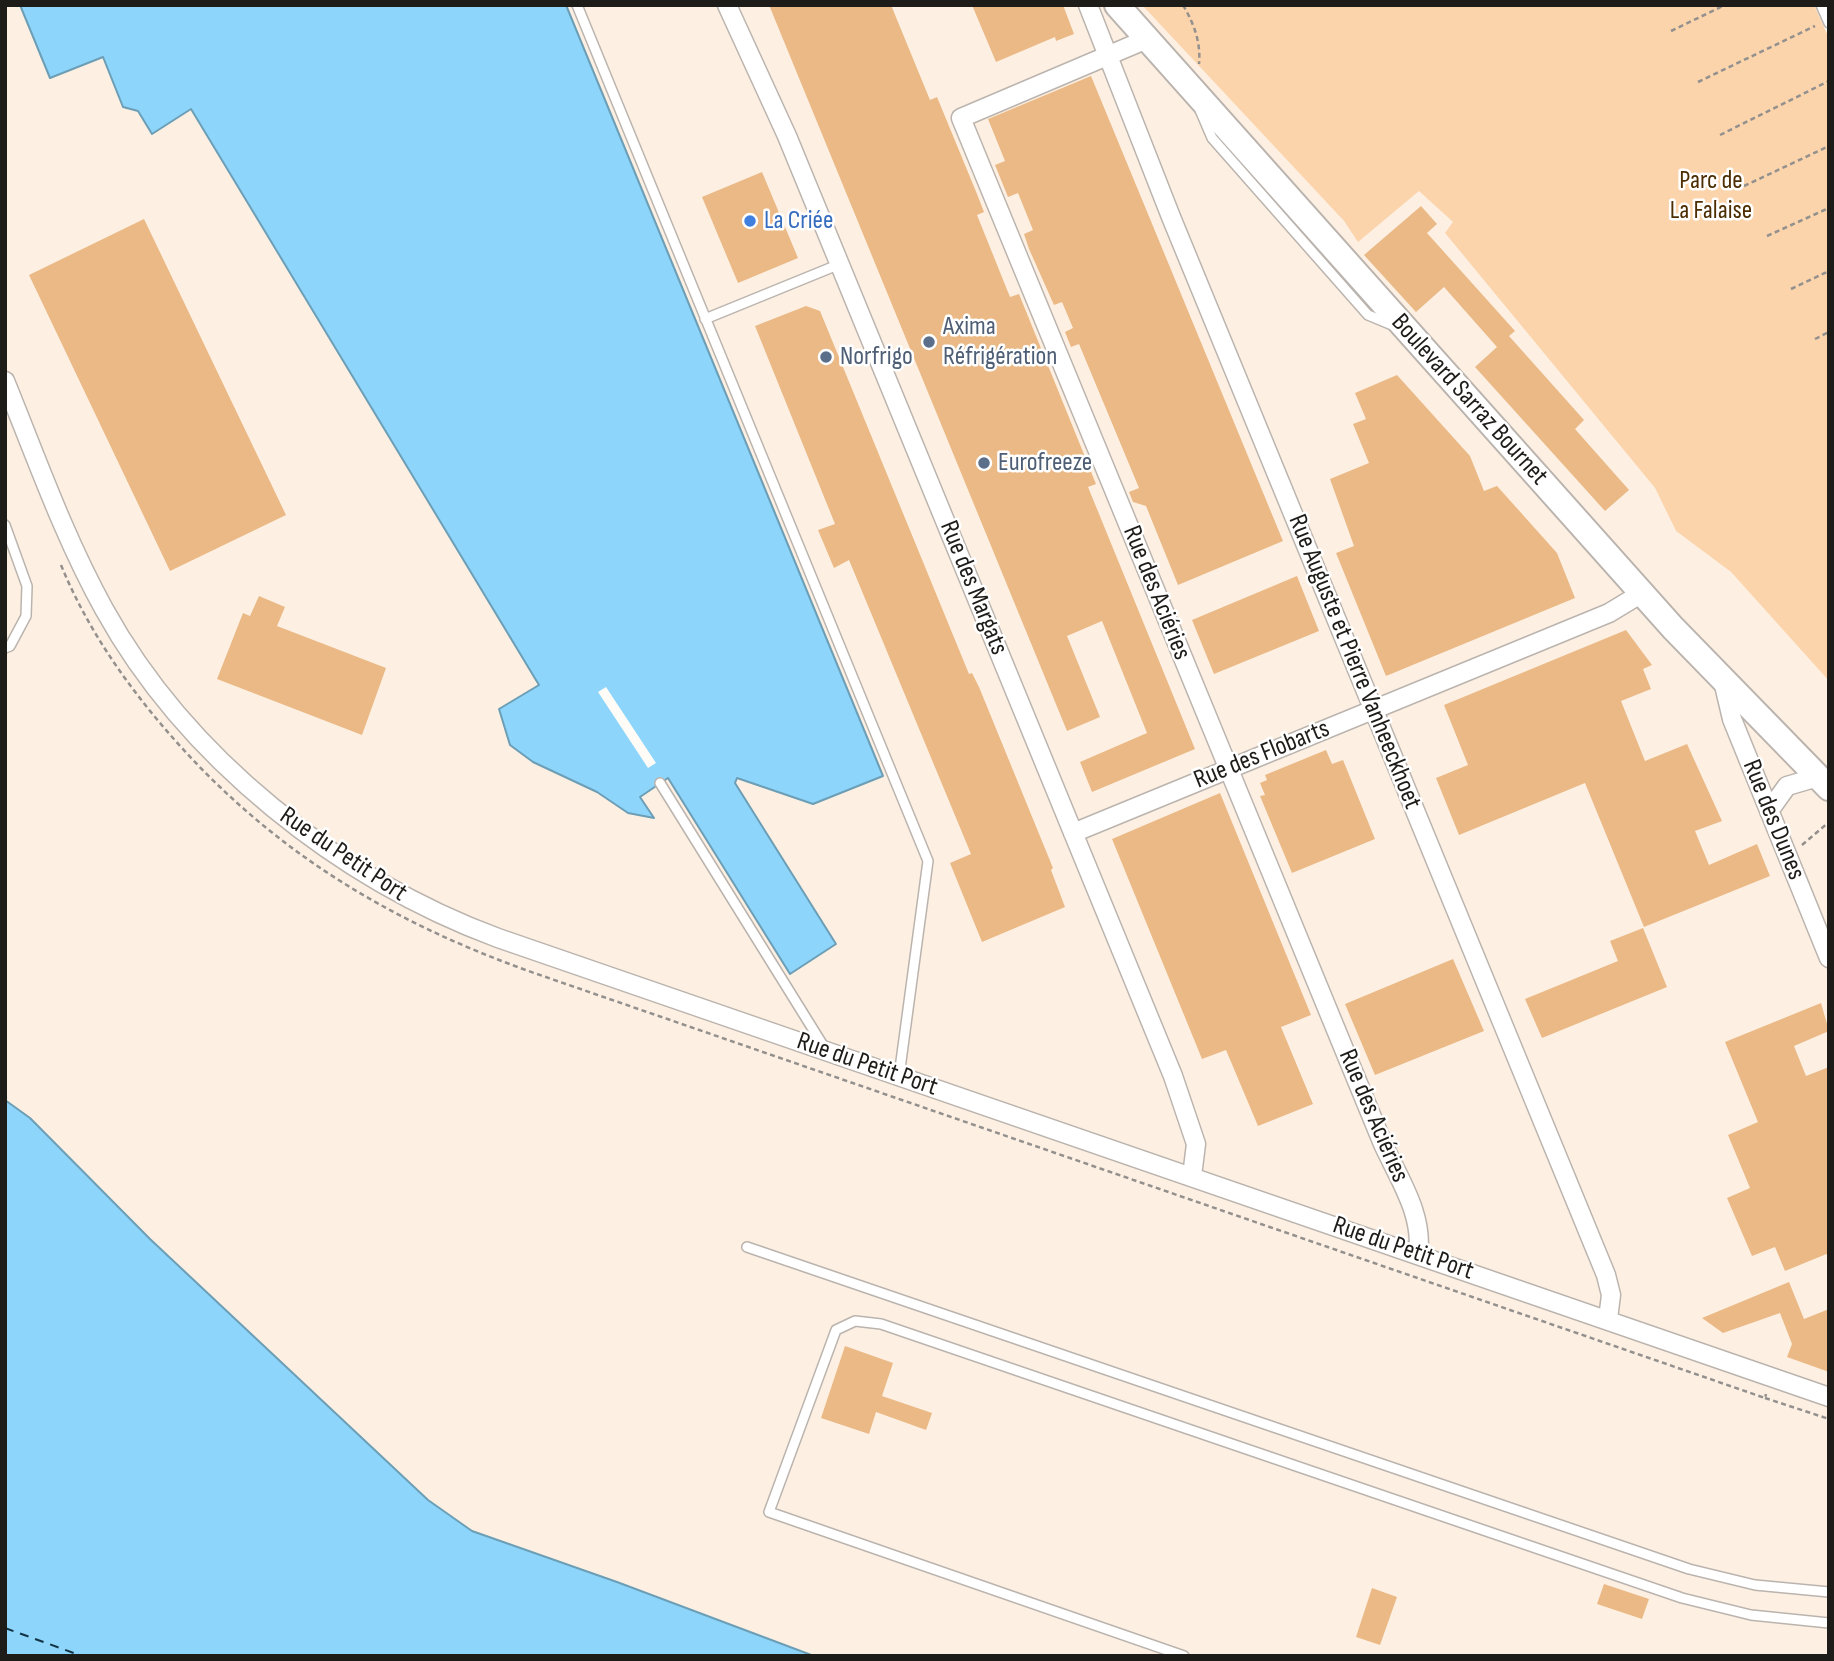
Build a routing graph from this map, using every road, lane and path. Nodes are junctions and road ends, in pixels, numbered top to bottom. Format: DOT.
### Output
graph roads {
  1 [pos="577,5"];
  2 [pos="727,5"];
  3 [pos="1088,5"];
  4 [pos="1117,5"];
  5 [pos="1184,5"];
  6 [pos="1725,5"];
  7 [pos="1821,5"];
  8 [pos="1828,22"];
  9 [pos="1671,30"];
  10 [pos="1147,39"];
  11 [pos="1107,57"];
  12 [pos="1829,81"];
  13 [pos="1698,82"];
  14 [pos="1191,89"];
  15 [pos="1720,135"];
  16 [pos="1829,146"];
  17 [pos="1744,186"];
  18 [pos="1829,208"];
  19 [pos="1767,236"];
  20 [pos="840,264"];
  21 [pos="1829,271"];
  22 [pos="1791,289"];
  23 [pos="705,319"];
  24 [pos="1829,332"];
  25 [pos="1815,338"];
  26 [pos="5,381"];
  27 [pos="5,525"];
  28 [pos="1642,593"];
  29 [pos="5,648"];
  30 [pos="1723,681"];
  31 [pos="1374,710"];
  32 [pos="1228,769"];
  33 [pos="1823,782"];
  34 [pos="660,783"];
  35 [pos="1769,811"];
  36 [pos="1829,822"];
  37 [pos="1073,833"];
  38 [pos="1788,857"];
  39 [pos="1829,958"];
  40 [pos="827,1052"];
  41 [pos="900,1076"];
  42 [pos="1192,1176"];
  43 [pos="747,1247"];
  44 [pos="1418,1255"];
  45 [pos="1608,1319"];
  46 [pos="1829,1397"];
  47 [pos="1765,1398"];
  48 [pos="1829,1419"];
  49 [pos="1829,1592"];
  50 [pos="1829,1623"];
  51 [pos="1184,1656"];
  1 -- 23 [label="lane"];
  2 -- 20 [label="street, Rue des Margats"];
  3 -- 11 [label="street, Rue Auguste et Pierre Vanheeckhoet"];
  4 -- 10 [label="street, Boulevard Sarraz Bournet"];
  5 -- 14 [label="path"];
  6 -- 9 [label="path"];
  7 -- 8 [label="lane"];
  8 -- 13 [label="path"];
  10 -- 11 [label="street, Rue des Aciéries"];
  10 -- 14 [label="street, Boulevard Sarraz Bournet"];
  11 -- 31 [label="street, Rue Auguste et Pierre Vanheeckhoet"];
  11 -- 32 [label="street, Rue des Aciéries"];
  12 -- 15 [label="path"];
  14 -- 28 [label="street, Boulevard Sarraz Bournet"];
  16 -- 17 [label="path"];
  18 -- 19 [label="path"];
  20 -- 23 [label="lane"];
  20 -- 37 [label="street, Rue des Margats"];
  21 -- 22 [label="path"];
  23 -- 41 [label="lane"];
  24 -- 25 [label="path"];
  26 -- 40 [label="street, Rue du Petit Port"];
  27 -- 29 [label="lane"];
  28 -- 30 [label="street, Boulevard Sarraz Bournet"];
  28 -- 31 [label="street, Rue des Flobarts"];
  30 -- 33 [label="street, Boulevard Sarraz Bournet"];
  30 -- 35 [label="street, Rue des Dunes"];
  31 -- 32 [label="street, Rue des Flobarts"];
  31 -- 45 [label="street, Rue Auguste et Pierre Vanheeckhoet"];
  32 -- 37 [label="street, Rue des Flobarts"];
  32 -- 44 [label="street, Rue des Aciéries"];
  33 -- 35 [label="street"];
  34 -- 40 [label="lane"];
  35 -- 38 [label="street, Rue des Dunes"];
  36 -- 38 [label="path"];
  37 -- 42 [label="street, Rue des Margats"];
  38 -- 39 [label="street, Rue des Dunes"];
  40 -- 41 [label="street, Rue du Petit Port"];
  41 -- 42 [label="street, Rue du Petit Port"];
  42 -- 44 [label="street, Rue du Petit Port"];
  43 -- 49 [label="lane"];
  44 -- 45 [label="street, Rue du Petit Port"];
  45 -- 46 [label="street, Rue du Petit Port"];
  47 -- 48 [label="path"];
  50 -- 51 [label="lane"];
}
